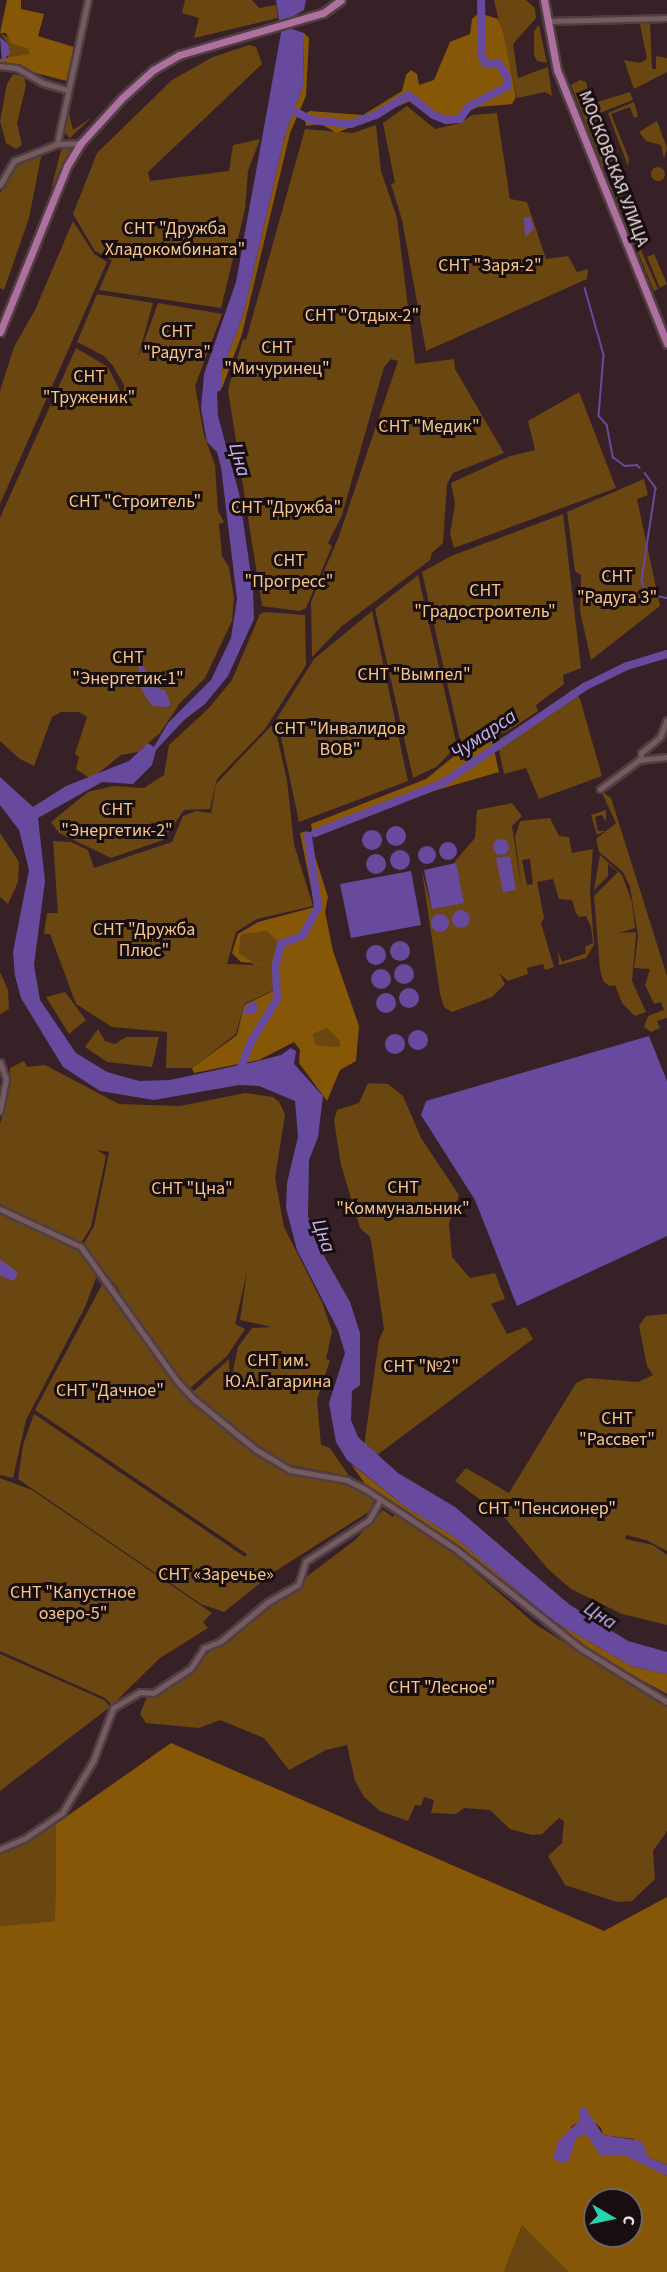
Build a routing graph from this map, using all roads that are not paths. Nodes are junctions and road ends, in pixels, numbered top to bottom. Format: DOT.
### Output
graph roads {
  1 [pos="88,0"];
  2 [pos="341,0"];
  3 [pos="544,0"];
  4 [pos="667,18"];
  5 [pos="548,21"];
  6 [pos="0,66"];
  7 [pos="68,90"];
  8 [pos="81,143"];
  9 [pos="57,144"];
  10 [pos="0,185"];
  11 [pos="0,332"];
  12 [pos="667,344"];
  13 [pos="667,720"];
  14 [pos="667,757"];
  15 [pos="641,760"];
  16 [pos="600,789"];
  17 [pos="0,1062"];
  18 [pos="0,1111"];
  19 [pos="0,1209"];
  20 [pos="380,1500"];
  21 [pos="667,1702"];
  22 [pos="0,1848"];
  1 -- 7 [label="street"];
  2 -- 8 [label="main road"];
  3 -- 5 [label="main road, МОСКОВСКАЯ УЛИЦА"];
  4 -- 5 [label="street"];
  5 -- 12 [label="main road, МОСКОВСКАЯ УЛИЦА"];
  6 -- 7 [label="street"];
  7 -- 9 [label="street"];
  8 -- 9 [label="street"];
  8 -- 11 [label="main road"];
  9 -- 10 [label="street"];
  13 -- 15 [label="street"];
  14 -- 15 [label="street"];
  15 -- 16 [label="street"];
  17 -- 18 [label="street"];
  19 -- 20 [label="street"];
  20 -- 21 [label="street"];
  20 -- 22 [label="street"];
}
